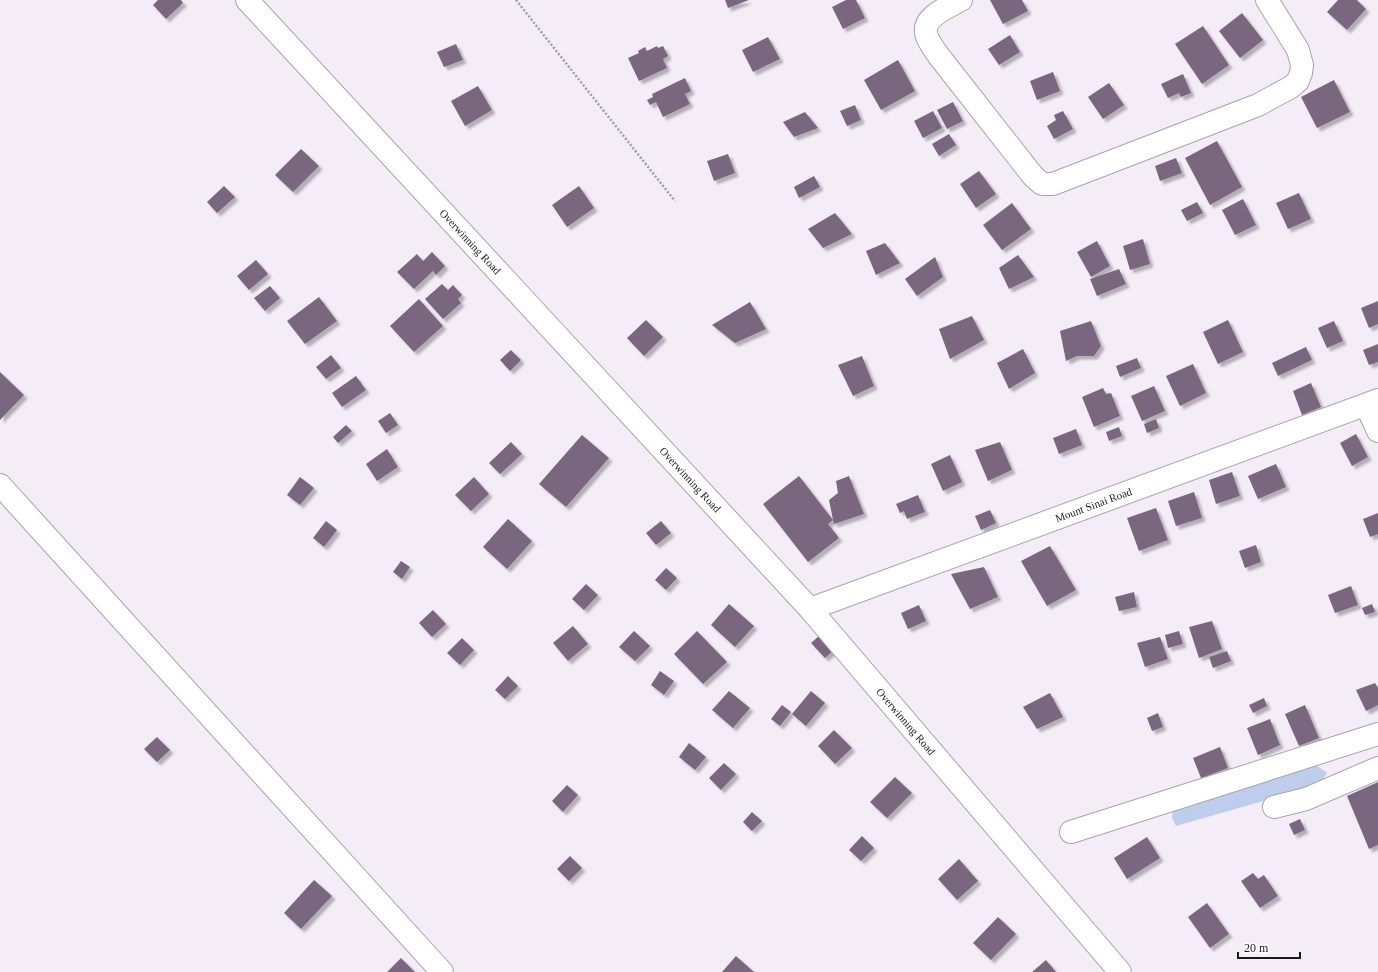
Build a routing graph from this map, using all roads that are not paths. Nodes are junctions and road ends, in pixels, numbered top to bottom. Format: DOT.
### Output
graph roads {
  1 [pos="247,0"];
  2 [pos="961,0"];
  3 [pos="1267,0"];
  4 [pos="1372,403"];
  5 [pos="1378,431"];
  6 [pos="0,485"];
  7 [pos="810,609"];
  8 [pos="1378,734"];
  9 [pos="1378,768"];
  10 [pos="1274,807"];
  11 [pos="1071,832"];
  12 [pos="442,972"];
  13 [pos="1120,972"];
  1 -- 7 [label="street, Overwinning Road"];
  2 -- 3 [label="street"];
  4 -- 5 [label="street"];
  4 -- 7 [label="street, Mount Sinai Road"];
  6 -- 12 [label="street"];
  7 -- 13 [label="street, Overwinning Road"];
  8 -- 11 [label="street"];
  9 -- 10 [label="street"];
}
